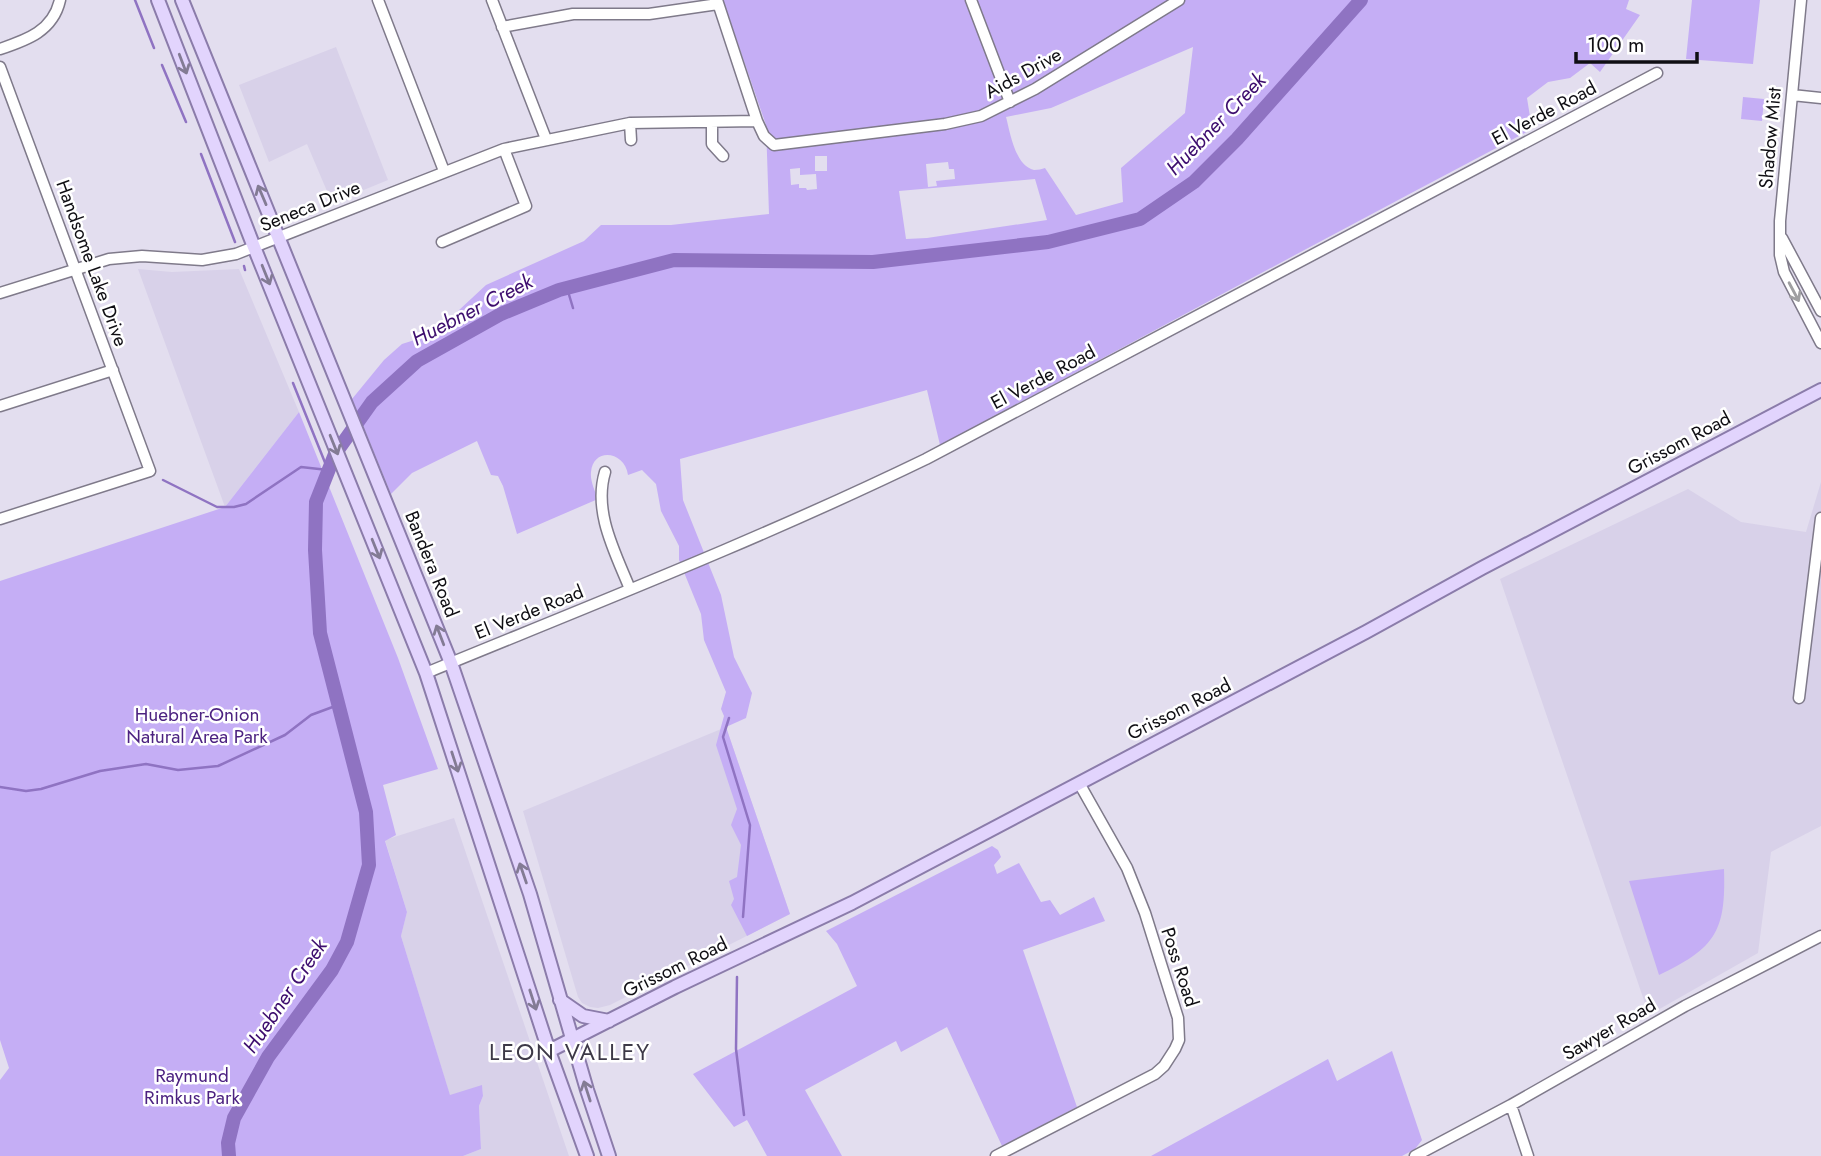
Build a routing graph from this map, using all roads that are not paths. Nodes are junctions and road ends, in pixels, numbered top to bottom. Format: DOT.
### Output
graph roads {
  1 [pos="61,0"];
  2 [pos="158,0"];
  3 [pos="182,0"];
  4 [pos="378,0"];
  5 [pos="492,0"];
  6 [pos="971,0"];
  7 [pos="1179,0"];
  8 [pos="1801,0"];
  9 [pos="717,2"];
  10 [pos="502,27"];
  11 [pos="0,49"];
  12 [pos="0,67"];
  13 [pos="1657,73"];
  14 [pos="1792,95"];
  15 [pos="1821,98"];
  16 [pos="1010,102"];
  17 [pos="757,121"];
  18 [pos="712,122"];
  19 [pos="630,123"];
  20 [pos="546,139"];
  21 [pos="631,141"];
  22 [pos="504,149"];
  23 [pos="723,156"];
  24 [pos="444,171"];
  25 [pos="279,237"];
  26 [pos="1782,238"];
  27 [pos="442,242"];
  28 [pos="254,247"];
  29 [pos="76,269"];
  30 [pos="0,293"];
  31 [pos="1821,311"];
  32 [pos="1821,343"];
  33 [pos="113,370"];
  34 [pos="1821,390"];
  35 [pos="0,406"];
  36 [pos="605,472"];
  37 [pos="1821,518"];
  38 [pos="0,519"];
  39 [pos="630,589"];
  40 [pos="451,663"];
  41 [pos="426,673"];
  42 [pos="1799,698"];
  43 [pos="1079,783"];
  44 [pos="1821,936"];
  45 [pos="560,1000"];
  46 [pos="609,1021"];
  47 [pos="572,1039"];
  48 [pos="549,1051"];
  49 [pos="1511,1105"];
  50 [pos="587,1156"];
  51 [pos="609,1156"];
  52 [pos="996,1156"];
  53 [pos="1415,1156"];
  54 [pos="1528,1156"];
  1 -- 11 [label="street"];
  2 -- 28 [label="main road, one-way"];
  25 -- 3 [label="main road, Bandera Road, one-way"];
  4 -- 24 [label="street"];
  5 -- 10 [label="street"];
  6 -- 16 [label="street"];
  7 -- 16 [label="street, Aids Drive"];
  8 -- 14 [label="street, Shadow Mist"];
  9 -- 10 [label="street"];
  9 -- 17 [label="street"];
  10 -- 20 [label="street"];
  12 -- 29 [label="street, Handsome Lake Drive"];
  13 -- 39 [label="street, El Verde Road"];
  14 -- 15 [label="street"];
  14 -- 26 [label="street, Shadow Mist"];
  16 -- 17 [label="street, Aids Drive"];
  17 -- 18 [label="street, Seneca Drive"];
  18 -- 19 [label="street, Seneca Drive"];
  18 -- 23 [label="street"];
  19 -- 20 [label="street, Seneca Drive"];
  19 -- 21 [label="street"];
  20 -- 22 [label="street, Seneca Drive"];
  22 -- 24 [label="street, Seneca Drive"];
  22 -- 27 [label="street"];
  24 -- 25 [label="street, Seneca Drive"];
  25 -- 28 [label="street, Seneca Drive"];
  40 -- 25 [label="main road, Bandera Road, one-way"];
  26 -- 31 [label="street, Shadow Mist"];
  26 -- 32 [label="street, Shadow Mist, one-way"];
  28 -- 29 [label="street, Seneca Drive"];
  28 -- 41 [label="main road, one-way"];
  29 -- 30 [label="street, Seneca Drive"];
  29 -- 33 [label="street, Handsome Lake Drive"];
  33 -- 35 [label="street"];
  33 -- 38 [label="street, Handsome Lake Drive"];
  34 -- 43 [label="main road, Grissom Road"];
  36 -- 39 [label="street"];
  37 -- 42 [label="street"];
  39 -- 40 [label="street, El Verde Road"];
  40 -- 41 [label="street, El Verde Road"];
  45 -- 40 [label="main road, Bandera Road, one-way"];
  41 -- 48 [label="main road, one-way"];
  43 -- 46 [label="main road, Grissom Road"];
  43 -- 52 [label="street, Poss Road"];
  44 -- 49 [label="street, Sawyer Road"];
  45 -- 46 [label="main road"];
  45 -- 47 [label="main road, Bandera Road"];
  46 -- 47 [label="main road, Grissom Road"];
  47 -- 48 [label="main road, Grissom Road"];
  51 -- 47 [label="main road, Bandera Road, one-way"];
  48 -- 50 [label="main road"];
  49 -- 53 [label="street, Sawyer Road"];
  49 -- 54 [label="street"];
}
